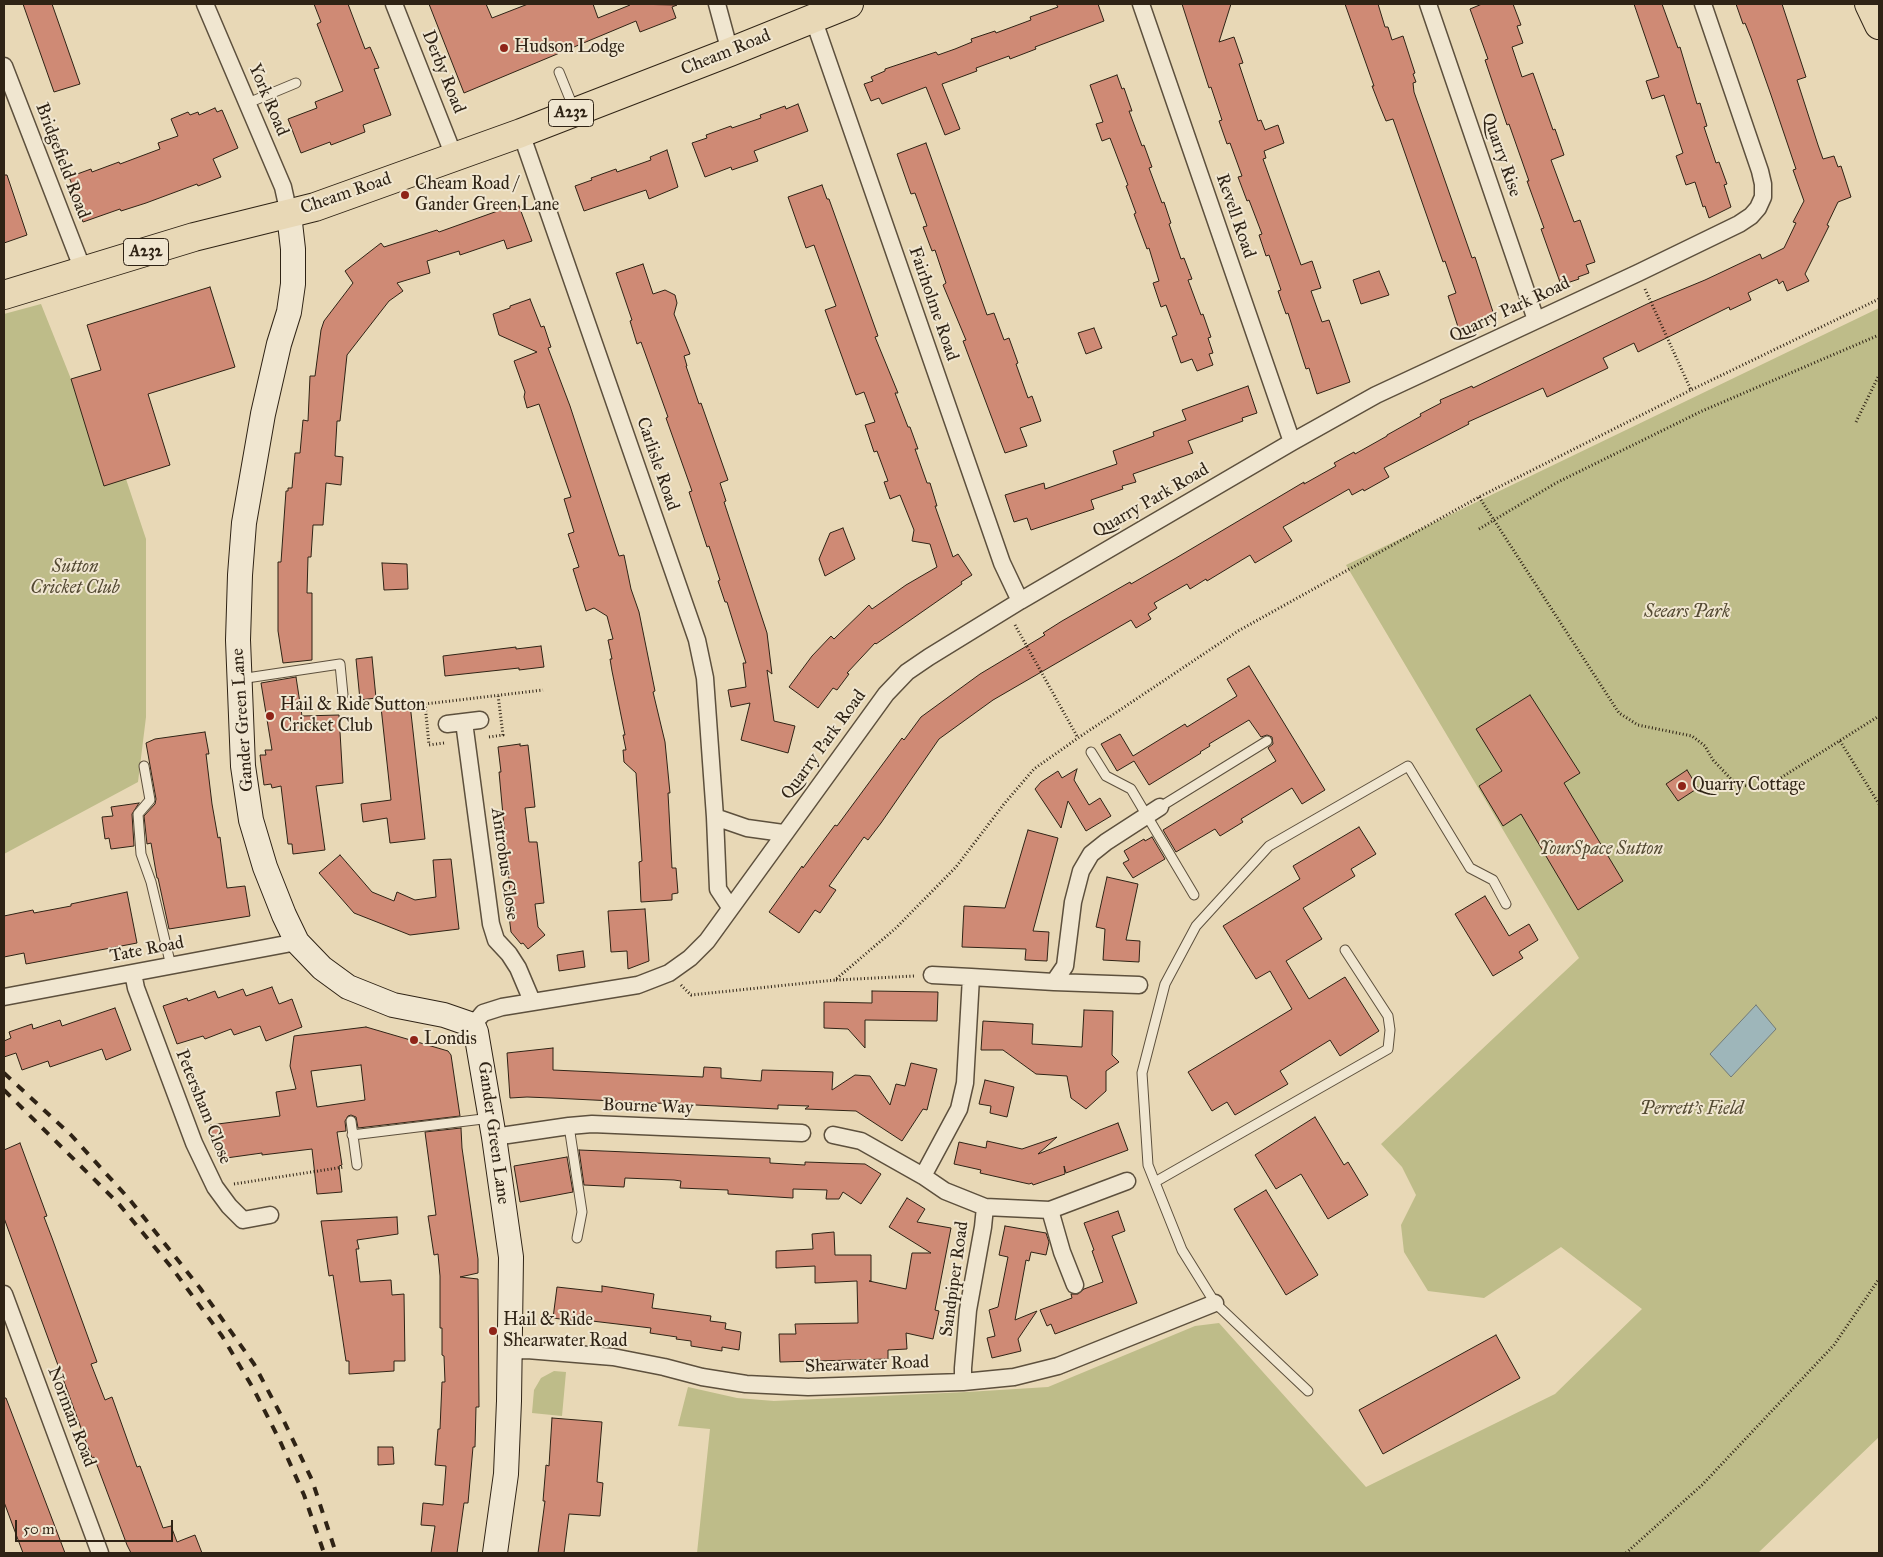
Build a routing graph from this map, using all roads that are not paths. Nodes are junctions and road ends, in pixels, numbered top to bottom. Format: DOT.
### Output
graph roads {
  1 [pos="205,4"];
  2 [pos="394,4"];
  3 [pos="718,4"];
  4 [pos="848,4"];
  5 [pos="1141,4"];
  6 [pos="1428,4"];
  7 [pos="1703,4"];
  8 [pos="1869,4"];
  9 [pos="812,18"];
  10 [pos="1879,25"];
  11 [pos="730,52"];
  12 [pos="4,66"];
  13 [pos="559,72"];
  14 [pos="296,83"];
  15 [pos="248,103"];
  16 [pos="575,112"];
  17 [pos="521,133"];
  18 [pos="454,156"];
  19 [pos="289,214"];
  20 [pos="83,270"];
  21 [pos="4,295"];
  22 [pos="1536,320"];
  23 [pos="1292,442"];
  24 [pos="1013,605"];
  25 [pos="239,679"];
  26 [pos="343,695"];
  27 [pos="448,724"];
  28 [pos="1267,741"];
  29 [pos="1091,752"];
  30 [pos="144,766"];
  31 [pos="1153,811"];
  32 [pos="715,817"];
  33 [pos="783,833"];
  34 [pos="1194,895"];
  35 [pos="1506,904"];
  36 [pos="730,907"];
  37 [pos="298,942"];
  38 [pos="1345,950"];
  39 [pos="170,966"];
  40 [pos="133,973"];
  41 [pos="932,975"];
  42 [pos="971,977"];
  43 [pos="1054,982"];
  44 [pos="1139,985"];
  45 [pos="4,997"];
  46 [pos="532,1001"];
  47 [pos="473,1026"];
  48 [pos="351,1121"];
  49 [pos="569,1126"];
  50 [pos="493,1127"];
  51 [pos="802,1133"];
  52 [pos="833,1135"];
  53 [pos="352,1136"];
  54 [pos="357,1165"];
  55 [pos="923,1176"];
  56 [pos="1127,1181"];
  57 [pos="1155,1182"];
  58 [pos="985,1207"];
  59 [pos="1050,1210"];
  60 [pos="270,1215"];
  61 [pos="577,1238"];
  62 [pos="1074,1285"];
  63 [pos="4,1294"];
  64 [pos="1215,1303"];
  65 [pos="510,1352"];
  66 [pos="963,1382"];
  67 [pos="1308,1391"];
  68 [pos="100,1553"];
  69 [pos="495,1553"];
  1 -- 15 [label="street, York Road"];
  2 -- 18 [label="street, Derby Road"];
  3 -- 11 [label="street"];
  4 -- 9 [label="highway, Cheam Road / A232"];
  5 -- 23 [label="street, Revell Road"];
  6 -- 22 [label="street, Quarry Rise"];
  7 -- 22 [label="street, Quarry Park Road"];
  8 -- 10 [label="highway"];
  9 -- 11 [label="highway, Cheam Road / A232"];
  9 -- 24 [label="street, Fairholme Road"];
  11 -- 16 [label="highway, Cheam Road / A232"];
  12 -- 20 [label="street, Bridgefield Road"];
  13 -- 16 [label="lane"];
  14 -- 15 [label="lane"];
  15 -- 19 [label="street, York Road"];
  16 -- 17 [label="highway, Cheam Road / A232"];
  17 -- 18 [label="highway, Cheam Road / A232"];
  17 -- 32 [label="street, Carlisle Road"];
  18 -- 19 [label="highway, Cheam Road / A232"];
  19 -- 20 [label="highway, Cheam Road / A232"];
  19 -- 25 [label="street, Gander Green Lane"];
  20 -- 21 [label="highway, Cheam Road / A232"];
  22 -- 23 [label="street, Quarry Park Road"];
  23 -- 24 [label="street, Quarry Park Road"];
  24 -- 33 [label="street, Quarry Park Road"];
  25 -- 26 [label="lane"];
  25 -- 37 [label="street, Gander Green Lane"];
  27 -- 46 [label="street, Antrobus Close"];
  28 -- 31 [label="lane"];
  29 -- 31 [label="lane"];
  30 -- 39 [label="lane"];
  31 -- 34 [label="lane"];
  31 -- 43 [label="street"];
  32 -- 33 [label="street"];
  32 -- 36 [label="street, Carlisle Road"];
  33 -- 36 [label="street, Quarry Park Road"];
  35 -- 57 [label="lane"];
  36 -- 46 [label="street, Quarry Park Road"];
  37 -- 39 [label="street, Tate Road"];
  37 -- 47 [label="street, Gander Green Lane"];
  38 -- 57 [label="lane"];
  39 -- 40 [label="street, Tate Road"];
  40 -- 45 [label="street, Tate Road"];
  40 -- 60 [label="street, Petersham Close"];
  41 -- 42 [label="street"];
  42 -- 43 [label="street"];
  42 -- 55 [label="street"];
  43 -- 44 [label="street"];
  46 -- 47 [label="street, Quarry Park Road"];
  47 -- 50 [label="street, Gander Green Lane"];
  48 -- 53 [label="lane"];
  49 -- 50 [label="street, Bourne Way"];
  49 -- 51 [label="street, Bourne Way"];
  49 -- 61 [label="lane"];
  50 -- 53 [label="lane"];
  50 -- 65 [label="street, Gander Green Lane"];
  52 -- 55 [label="street, Sandpiper Road"];
  53 -- 54 [label="lane"];
  55 -- 58 [label="street, Sandpiper Road"];
  56 -- 59 [label="street"];
  57 -- 64 [label="lane"];
  58 -- 59 [label="street"];
  58 -- 66 [label="street, Sandpiper Road"];
  59 -- 62 [label="street"];
  63 -- 68 [label="street, Norman Road"];
  64 -- 66 [label="street, Shearwater Road"];
  64 -- 67 [label="lane"];
  65 -- 66 [label="street, Shearwater Road"];
  65 -- 69 [label="street, Gander Green Lane"];
}
